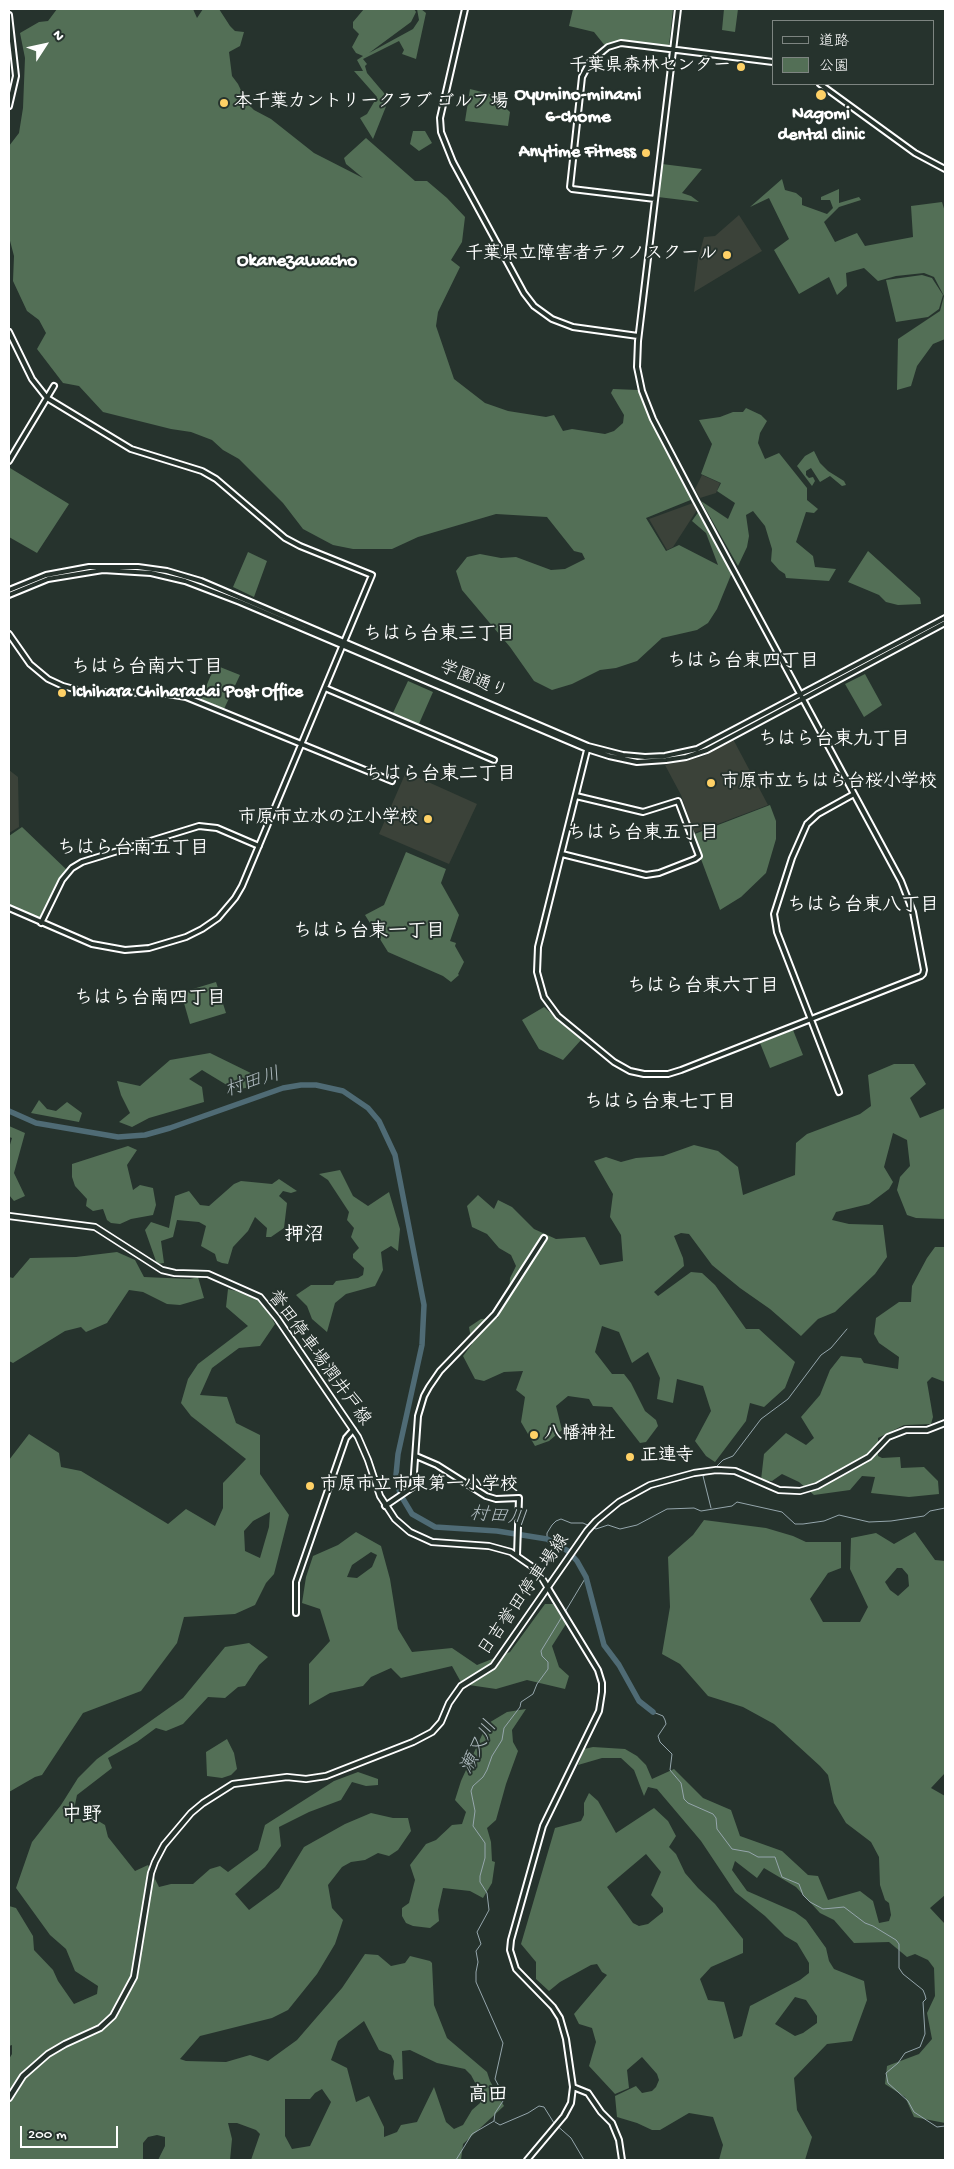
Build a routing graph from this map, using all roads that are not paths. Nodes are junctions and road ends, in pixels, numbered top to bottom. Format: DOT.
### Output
graph roads {
  1 [pos="465,9"];
  2 [pos="678,9"];
  3 [pos="9,15"];
  4 [pos="673,49"];
  5 [pos="772,62"];
  6 [pos="821,85"];
  7 [pos="9,106"];
  8 [pos="945,169"];
  9 [pos="655,199"];
  10 [pos="9,332"];
  11 [pos="638,336"];
  12 [pos="54,386"];
  13 [pos="47,398"];
  14 [pos="9,462"];
  15 [pos="9,590"];
  16 [pos="9,595"];
  17 [pos="945,618"];
  18 [pos="945,623"];
  19 [pos="9,634"];
  20 [pos="342,644"];
  21 [pos="325,688"];
  22 [pos="800,694"];
  23 [pos="803,699"];
  24 [pos="302,743"];
  25 [pos="588,748"];
  26 [pos="494,760"];
  27 [pos="392,782"];
  28 [pos="854,794"];
  29 [pos="576,796"];
  30 [pos="259,846"];
  31 [pos="562,854"];
  32 [pos="9,908"];
  33 [pos="41,923"];
  34 [pos="810,1019"];
  35 [pos="839,1092"];
  36 [pos="9,1216"];
  37 [pos="544,1238"];
  38 [pos="945,1423"];
  39 [pos="353,1430"];
  40 [pos="416,1456"];
  41 [pos="385,1506"];
  42 [pos="517,1555"];
  43 [pos="548,1588"];
  44 [pos="296,1613"];
  45 [pos="573,2087"];
  46 [pos="9,2098"];
  47 [pos="527,2160"];
  48 [pos="622,2160"];
  1 -- 11 [label="street"];
  2 -- 4 [label="street"];
  3 -- 7 [label="street"];
  4 -- 5 [label="street"];
  4 -- 9 [label="street"];
  4 -- 9 [label="street"];
  6 -- 8 [label="street"];
  9 -- 11 [label="street"];
  10 -- 13 [label="street"];
  11 -- 22 [label="street"];
  12 -- 13 [label="street"];
  13 -- 14 [label="street"];
  13 -- 20 [label="street"];
  15 -- 20 [label="street, 学園通り"];
  16 -- 20 [label="street, 学園通り"];
  17 -- 22 [label="street, 学園通り"];
  18 -- 23 [label="street, 学園通り"];
  19 -- 24 [label="street"];
  20 -- 21 [label="street"];
  20 -- 25 [label="street, 学園通り"];
  21 -- 24 [label="street"];
  21 -- 26 [label="street"];
  22 -- 23 [label="street"];
  22 -- 25 [label="street, 学園通り"];
  23 -- 25 [label="street, 学園通り"];
  23 -- 28 [label="street"];
  24 -- 27 [label="street"];
  24 -- 30 [label="street"];
  25 -- 29 [label="street"];
  28 -- 34 [label="street"];
  28 -- 34 [label="street"];
  29 -- 31 [label="street"];
  29 -- 31 [label="street"];
  30 -- 33 [label="street"];
  30 -- 33 [label="street"];
  31 -- 34 [label="street"];
  32 -- 33 [label="street"];
  34 -- 35 [label="street"];
  36 -- 39 [label="main road, 誉田停車場潤井戸線"];
  37 -- 40 [label="street"];
  38 -- 43 [label="main road, 日吉誉田停車場線"];
  39 -- 41 [label="main road, 誉田停車場潤井戸線"];
  39 -- 44 [label="street"];
  40 -- 41 [label="street"];
  40 -- 42 [label="street"];
  41 -- 42 [label="main road, 誉田停車場潤井戸線"];
  42 -- 43 [label="main road, 誉田停車場潤井戸線"];
  43 -- 45 [label="street"];
  43 -- 46 [label="main road, 日吉誉田停車場線"];
  45 -- 47 [label="street"];
  45 -- 48 [label="street"];
}
